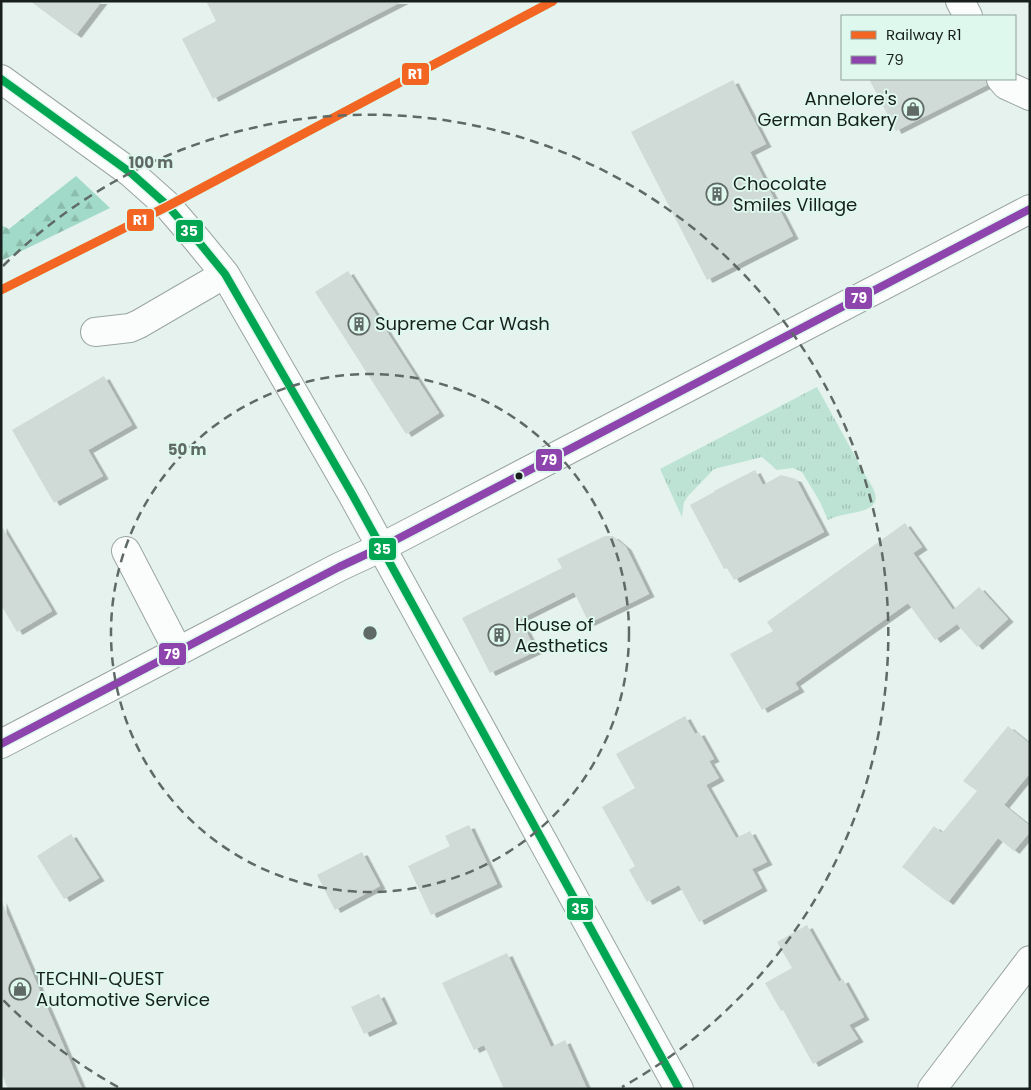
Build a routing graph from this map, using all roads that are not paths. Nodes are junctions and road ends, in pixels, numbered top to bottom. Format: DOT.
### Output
graph roads {
  1 [pos="960,1"];
  2 [pos="967,15"];
  3 [pos="1,79"];
  4 [pos="1002,80"];
  5 [pos="1030,96"];
  6 [pos="1030,209"];
  7 [pos="225,274"];
  8 [pos="95,332"];
  9 [pos="382,547"];
  10 [pos="126,551"];
  11 [pos="178,651"];
  12 [pos="1,744"];
  13 [pos="1030,960"];
  14 [pos="679,1089"];
  15 [pos="932,1089"];
  1 -- 2 [label="street"];
  3 -- 7 [label="street"];
  4 -- 5 [label="street"];
  6 -- 9 [label="street"];
  7 -- 8 [label="street"];
  7 -- 9 [label="street"];
  9 -- 11 [label="street"];
  9 -- 14 [label="street"];
  10 -- 11 [label="street"];
  11 -- 12 [label="street"];
  13 -- 15 [label="street"];
}
